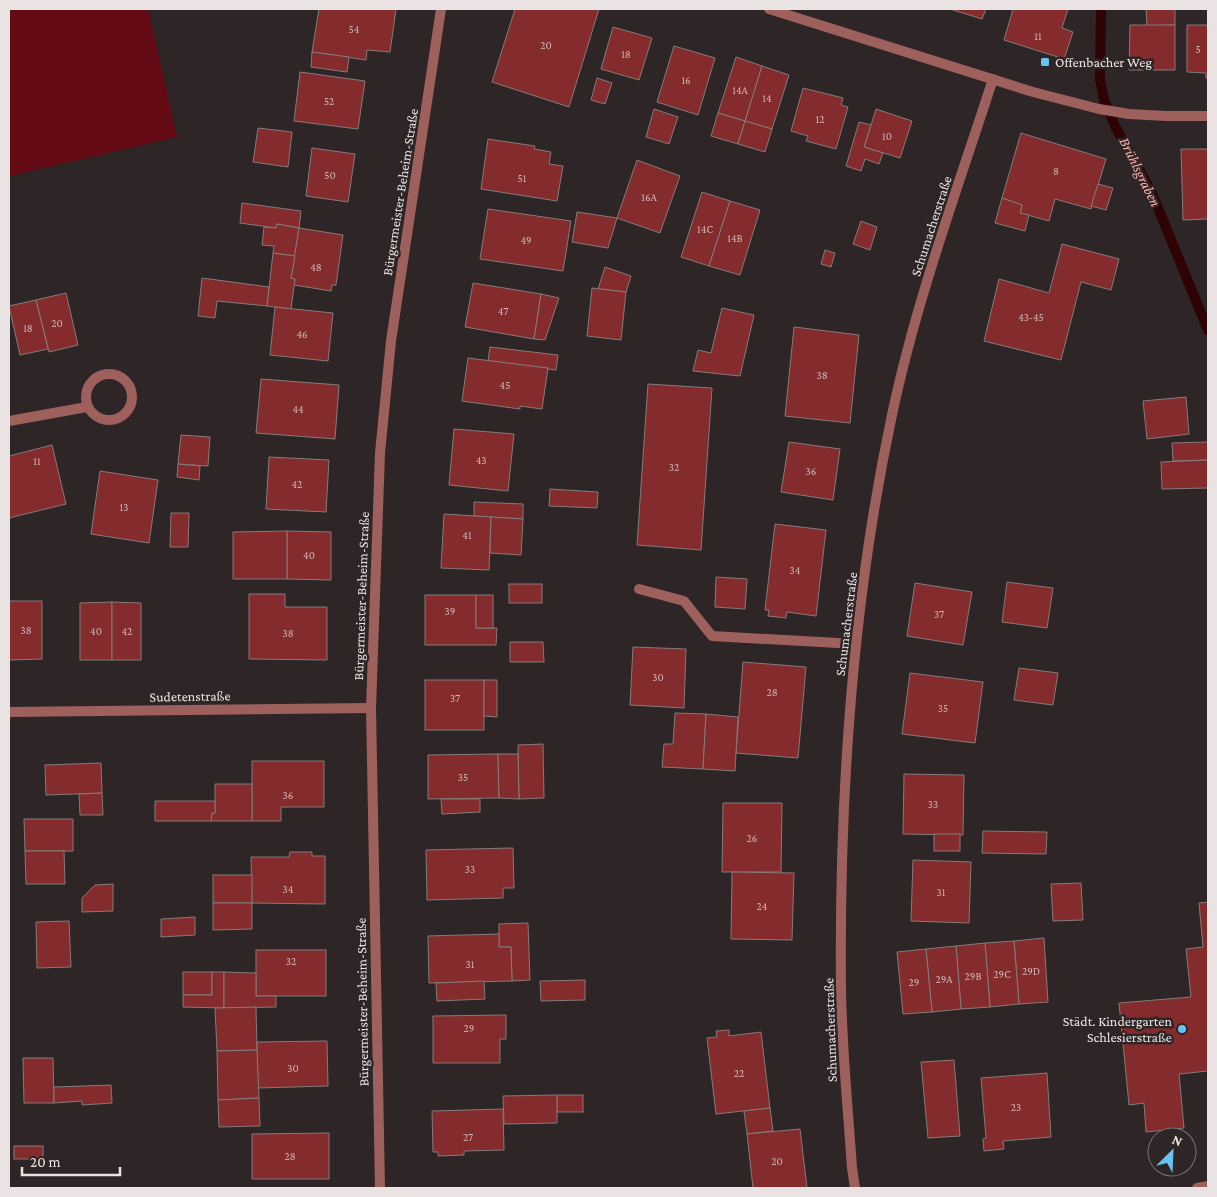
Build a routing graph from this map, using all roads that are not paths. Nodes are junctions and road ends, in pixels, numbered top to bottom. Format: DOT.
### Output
graph roads {
  1 [pos="441,9"];
  2 [pos="769,9"];
  3 [pos="993,80"];
  4 [pos="1208,116"];
  5 [pos="87,407"];
  6 [pos="9,421"];
  7 [pos="639,589"];
  8 [pos="856,644"];
  9 [pos="371,708"];
  10 [pos="9,712"];
  11 [pos="1208,1186"];
  12 [pos="380,1188"];
  13 [pos="855,1188"];
  14 [pos="1197,1188"];
  1 -- 9 [label="street, Bürgermeister-Beheim-Straße"];
  2 -- 3 [label="street"];
  3 -- 4 [label="street"];
  3 -- 8 [label="street, Schumacherstraße"];
  5 -- 5 [label="street"];
  5 -- 6 [label="street"];
  7 -- 8 [label="street"];
  8 -- 13 [label="street, Schumacherstraße"];
  9 -- 10 [label="street, Sudetenstraße"];
  9 -- 12 [label="street, Bürgermeister-Beheim-Straße"];
  11 -- 14 [label="street"];
}
